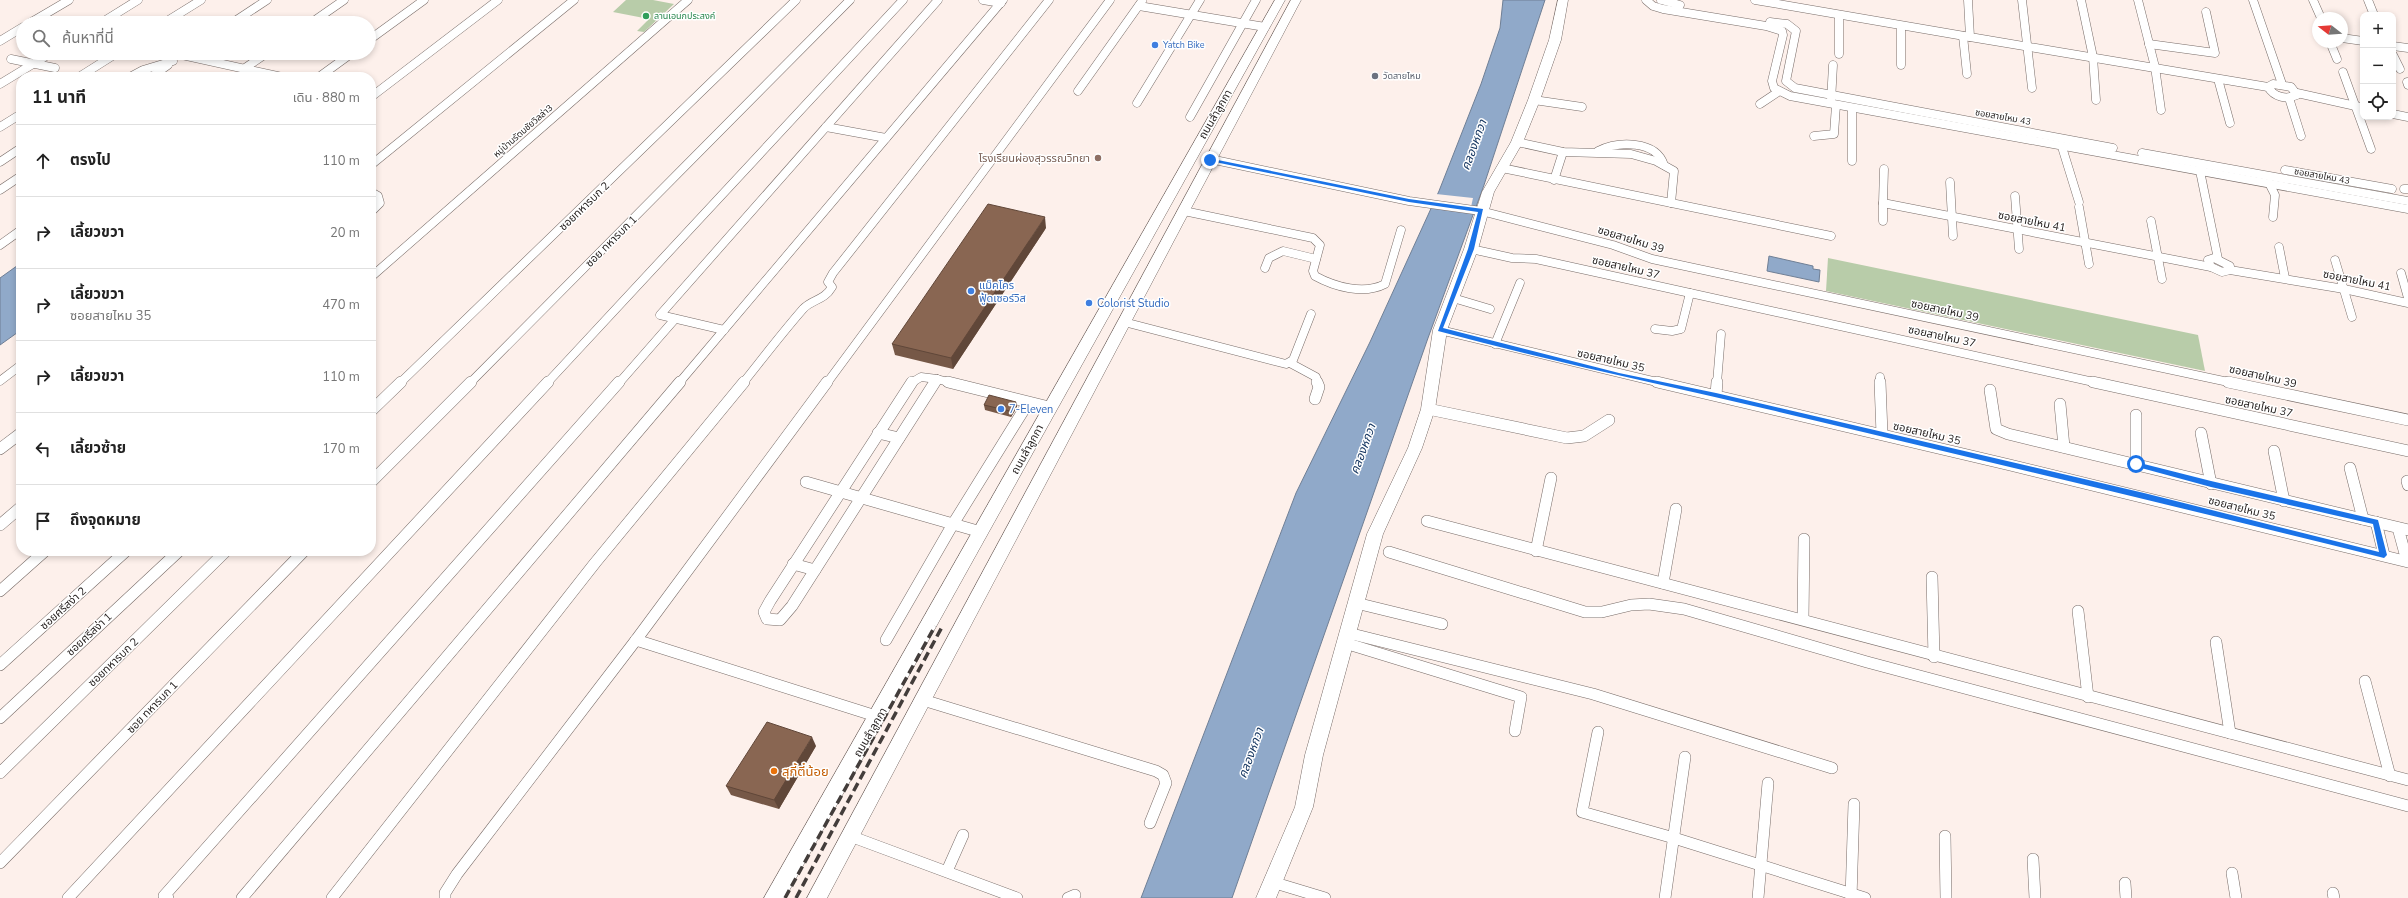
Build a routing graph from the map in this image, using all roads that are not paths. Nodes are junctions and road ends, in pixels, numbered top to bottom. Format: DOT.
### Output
graph roads {
  1 [pos="69,0"];
  2 [pos="138,0"];
  3 [pos="201,0"];
  4 [pos="267,0"];
  5 [pos="344,0"];
  6 [pos="424,0"];
  7 [pos="498,0"];
  8 [pos="574,0"];
  9 [pos="688,0"];
  10 [pos="796,0"];
  11 [pos="850,0"];
  12 [pos="903,0"];
  13 [pos="938,0"];
  14 [pos="983,0"];
  15 [pos="1049,0"];
  16 [pos="1110,0"];
  17 [pos="1200,0"];
  18 [pos="1256,0"];
  19 [pos="1280,0"];
  20 [pos="1296,0"];
  21 [pos="1563,0"];
  22 [pos="1646,0"];
  23 [pos="1661,0"];
  24 [pos="1755,0"];
  25 [pos="1968,0"];
  26 [pos="2022,0"];
  27 [pos="2081,0"];
  28 [pos="2138,0"];
  29 [pos="2253,0"];
  30 [pos="2313,0"];
  31 [pos="2368,0"];
  32 [pos="1002,2"];
  33 [pos="1141,3"];
  34 [pos="2206,12"];
  35 [pos="2318,12"];
  36 [pos="2373,12"];
  37 [pos="1191,14"];
  38 [pos="1839,15"];
  39 [pos="42,16"];
  40 [pos="112,16"];
  41 [pos="175,16"];
  42 [pos="243,16"];
  43 [pos="321,16"];
  44 [pos="1243,23"];
  45 [pos="1901,26"];
  46 [pos="1264,27"];
  47 [pos="16,31"];
  48 [pos="376,35"];
  49 [pos="1967,36"];
  50 [pos="2348,39"];
  51 [pos="0,41"];
  52 [pos="2360,41"];
  53 [pos="2148,44"];
  54 [pos="2396,46"];
  55 [pos="2027,47"];
  56 [pos="2332,48"];
  57 [pos="2408,48"];
  58 [pos="1839,54"];
  59 [pos="1248,56"];
  60 [pos="2093,57"];
  61 [pos="1265,58"];
  62 [pos="11,59"];
  63 [pos="16,60"];
  64 [pos="17,60"];
  65 [pos="39,60"];
  66 [pos="106,60"];
  67 [pos="210,60"];
  68 [pos="257,60"];
  69 [pos="342,60"];
  70 [pos="2337,60"];
  71 [pos="173,61"];
  72 [pos="2396,61"];
  73 [pos="34,63"];
  74 [pos="1833,65"];
  75 [pos="1901,65"];
  76 [pos="2155,67"];
  77 [pos="55,68"];
  78 [pos="245,68"];
  79 [pos="2400,69"];
  80 [pos="19,72"];
  81 [pos="87,72"];
  82 [pos="139,72"];
  83 [pos="159,72"];
  84 [pos="261,72"];
  85 [pos="326,72"];
  86 [pos="2343,72"];
  87 [pos="16,74"];
  88 [pos="1967,74"];
  89 [pos="2218,79"];
  90 [pos="0,84"];
  91 [pos="2282,84"];
  92 [pos="2268,87"];
  93 [pos="2032,88"];
  94 [pos="1078,91"];
  95 [pos="1778,92"];
  96 [pos="376,93"];
  97 [pos="2297,93"];
  98 [pos="2289,98"];
  99 [pos="1534,100"];
  100 [pos="2096,100"];
  101 [pos="1833,101"];
  102 [pos="1137,103"];
  103 [pos="1760,104"];
  104 [pos="1582,107"];
  105 [pos="2360,107"];
  106 [pos="1852,108"];
  107 [pos="2161,110"];
  108 [pos="2396,115"];
  109 [pos="16,117"];
  110 [pos="1190,117"];
  111 [pos="2408,117"];
  112 [pos="2363,120"];
  113 [pos="2230,123"];
  114 [pos="0,127"];
  115 [pos="826,127"];
  116 [pos="1814,136"];
  117 [pos="2301,136"];
  118 [pos="886,138"];
  119 [pos="1517,142"];
  120 [pos="2062,147"];
  121 [pos="2371,149"];
  122 [pos="16,151"];
  123 [pos="1563,152"];
  124 [pos="1210,160"];
  125 [pos="376,161"];
  126 [pos="1852,161"];
  127 [pos="0,162"];
  128 [pos="1502,168"];
  129 [pos="1884,169"];
  130 [pos="2285,170"];
  131 [pos="2200,171"];
  132 [pos="2323,177"];
  133 [pos="16,179"];
  134 [pos="1554,180"];
  135 [pos="1950,182"];
  136 [pos="2269,184"];
  137 [pos="2392,189"];
  138 [pos="0,190"];
  139 [pos="2325,190"];
  140 [pos="376,193"];
  141 [pos="2015,196"];
  142 [pos="2408,201"];
  143 [pos="1671,203"];
  144 [pos="1883,203"];
  145 [pos="376,207"];
  146 [pos="2408,209"];
  147 [pos="1479,210"];
  148 [pos="1184,211"];
  149 [pos="2273,216"];
  150 [pos="1952,217"];
  151 [pos="1883,221"];
  152 [pos="2151,221"];
  153 [pos="1401,230"];
  154 [pos="2018,230"];
  155 [pos="16,234"];
  156 [pos="1831,236"];
  157 [pos="1952,236"];
  158 [pos="2086,244"];
  159 [pos="0,245"];
  160 [pos="2279,247"];
  161 [pos="1471,249"];
  162 [pos="2019,250"];
  163 [pos="2157,256"];
  164 [pos="1316,259"];
  165 [pos="2218,259"];
  166 [pos="2335,260"];
  167 [pos="2088,264"];
  168 [pos="2211,267"];
  169 [pos="1265,268"];
  170 [pos="2230,270"];
  171 [pos="376,273"];
  172 [pos="2400,273"];
  173 [pos="2285,278"];
  174 [pos="2162,279"];
  175 [pos="1520,283"];
  176 [pos="2344,289"];
  177 [pos="1690,293"];
  178 [pos="1453,298"];
  179 [pos="2408,298"];
  180 [pos="2408,303"];
  181 [pos="1490,309"];
  182 [pos="1311,314"];
  183 [pos="2352,317"];
  184 [pos="675,319"];
  185 [pos="1124,322"];
  186 [pos="1655,329"];
  187 [pos="724,330"];
  188 [pos="1440,330"];
  189 [pos="1721,334"];
  190 [pos="1495,344"];
  191 [pos="1290,362"];
  192 [pos="16,369"];
  193 [pos="1880,377"];
  194 [pos="937,380"];
  195 [pos="0,381"];
  196 [pos="1990,390"];
  197 [pos="1716,395"];
  198 [pos="1315,398"];
  199 [pos="1028,403"];
  200 [pos="2060,404"];
  201 [pos="376,406"];
  202 [pos="1049,408"];
  203 [pos="1428,409"];
  204 [pos="2136,415"];
  205 [pos="1609,420"];
  206 [pos="2408,420"];
  207 [pos="878,433"];
  208 [pos="2201,433"];
  209 [pos="1882,434"];
  210 [pos="16,437"];
  211 [pos="899,438"];
  212 [pos="2064,447"];
  213 [pos="0,450"];
  214 [pos="2274,451"];
  215 [pos="2408,451"];
  216 [pos="2136,464"];
  217 [pos="2350,468"];
  218 [pos="376,477"];
  219 [pos="1551,478"];
  220 [pos="806,482"];
  221 [pos="2211,484"];
  222 [pos="840,491"];
  223 [pos="862,498"];
  224 [pos="2284,501"];
  225 [pos="1676,509"];
  226 [pos="16,511"];
  227 [pos="2363,519"];
  228 [pos="1427,521"];
  229 [pos="2376,522"];
  230 [pos="953,524"];
  231 [pos="0,525"];
  232 [pos="2403,529"];
  233 [pos="981,532"];
  234 [pos="1804,539"];
  235 [pos="1536,551"];
  236 [pos="1389,552"];
  237 [pos="2384,555"];
  238 [pos="39,556"];
  239 [pos="120,556"];
  240 [pos="174,556"];
  241 [pos="221,556"];
  242 [pos="299,556"];
  243 [pos="2408,562"];
  244 [pos="793,564"];
  245 [pos="815,570"];
  246 [pos="1932,577"];
  247 [pos="1663,582"];
  248 [pos="0,591"];
  249 [pos="1356,603"];
  250 [pos="2078,611"];
  251 [pos="1803,619"];
  252 [pos="1442,624"];
  253 [pos="1346,638"];
  254 [pos="636,640"];
  255 [pos="886,640"];
  256 [pos="2216,642"];
  257 [pos="1934,656"];
  258 [pos="0,665"];
  259 [pos="2365,681"];
  260 [pos="2088,698"];
  261 [pos="923,700"];
  262 [pos="879,716"];
  263 [pos="0,718"];
  264 [pos="1515,730"];
  265 [pos="1598,732"];
  266 [pos="2230,733"];
  267 [pos="1685,757"];
  268 [pos="1832,768"];
  269 [pos="0,773"];
  270 [pos="2390,776"];
  271 [pos="2408,780"];
  272 [pos="1768,783"];
  273 [pos="1854,804"];
  274 [pos="2408,806"];
  275 [pos="1150,823"];
  276 [pos="963,835"];
  277 [pos="850,836"];
  278 [pos="1945,836"];
  279 [pos="1674,838"];
  280 [pos="2033,859"];
  281 [pos="0,863"];
  282 [pos="1761,865"];
  283 [pos="946,871"];
  284 [pos="2232,873"];
  285 [pos="1272,882"];
  286 [pos="2125,884"];
  287 [pos="1851,896"];
  288 [pos="68,898"];
  289 [pos="168,898"];
  290 [pos="242,898"];
  291 [pos="332,898"];
  292 [pos="444,898"];
  293 [pos="774,898"];
  294 [pos="817,898"];
  295 [pos="1017,898"];
  296 [pos="1266,898"];
  297 [pos="1325,898"];
  298 [pos="1665,898"];
  299 [pos="1758,898"];
  300 [pos="1865,898"];
  301 [pos="1946,898"];
  302 [pos="2035,898"];
  303 [pos="2126,898"];
  304 [pos="2236,898"];
  1 -- 39 [label="street"];
  2 -- 40 [label="street"];
  3 -- 41 [label="street"];
  4 -- 42 [label="street"];
  5 -- 43 [label="street"];
  6 -- 48 [label="street"];
  7 -- 96 [label="street"];
  8 -- 125 [label="street"];
  9 -- 171 [label="street, หมู่บ้านรัตนชัยวิลล่า3"];
  10 -- 201 [label="street, ซอยทหารบก 2"];
  11 -- 218 [label="street, ซอย ทหารบก 1"];
  12 -- 288 [label="street"];
  13 -- 115 [label="street"];
  14 -- 32 [label="street"];
  15 -- 291 [label="street"];
  16 -- 254 [label="street"];
  17 -- 37 [label="street"];
  18 -- 44 [label="street"];
  19 -- 46 [label="main road, ถนนลำลูกกา"];
  20 -- 61 [label="main road, ถนนลำลูกกา"];
  21 -- 99 [label="main road"];
  22 -- 95 [label="street"];
  23 -- 101 [label="street, ซอยสายไหม 43"];
  24 -- 38 [label="street"];
  25 -- 49 [label="street"];
  26 -- 55 [label="street"];
  27 -- 60 [label="street"];
  28 -- 53 [label="street"];
  29 -- 91 [label="street"];
  30 -- 35 [label="street"];
  31 -- 36 [label="street"];
  32 -- 118 [label="street"];
  33 -- 37 [label="street"];
  33 -- 94 [label="street"];
  34 -- 53 [label="street"];
  37 -- 44 [label="street"];
  37 -- 102 [label="street"];
  38 -- 45 [label="street"];
  38 -- 58 [label="street"];
  44 -- 46 [label="street"];
  44 -- 110 [label="street"];
  45 -- 49 [label="street"];
  45 -- 75 [label="street"];
  46 -- 59 [label="main road, ถนนลำลูกกา"];
  47 -- 51 [label="street"];
  49 -- 55 [label="street"];
  49 -- 88 [label="street"];
  50 -- 52 [label="street"];
  53 -- 76 [label="street"];
  54 -- 57 [label="street"];
  55 -- 60 [label="street"];
  55 -- 93 [label="street"];
  56 -- 70 [label="street"];
  59 -- 61 [label="main road"];
  59 -- 202 [label="main road, ถนนลำลูกกา"];
  60 -- 76 [label="street"];
  60 -- 100 [label="street"];
  61 -- 124 [label="main road, ถนนลำลูกกา"];
  62 -- 63 [label="street"];
  64 -- 73 [label="street"];
  65 -- 73 [label="street"];
  66 -- 81 [label="street"];
  67 -- 78 [label="street"];
  68 -- 78 [label="street"];
  69 -- 85 [label="street"];
  71 -- 82 [label="street"];
  71 -- 83 [label="street"];
  72 -- 79 [label="street"];
  73 -- 77 [label="street"];
  73 -- 80 [label="street"];
  74 -- 101 [label="street"];
  76 -- 89 [label="street"];
  76 -- 107 [label="street"];
  78 -- 84 [label="street"];
  86 -- 105 [label="street"];
  87 -- 90 [label="street"];
  89 -- 92 [label="street"];
  89 -- 113 [label="street"];
  91 -- 92 [label="street"];
  91 -- 97 [label="street"];
  92 -- 98 [label="street"];
  95 -- 101 [label="street"];
  95 -- 103 [label="street"];
  97 -- 98 [label="street"];
  97 -- 105 [label="street"];
  98 -- 117 [label="street"];
  99 -- 104 [label="street"];
  99 -- 119 [label="main road"];
  101 -- 106 [label="street"];
  101 -- 116 [label="street"];
  101 -- 139 [label="street, ซอยสายไหม 43"];
  106 -- 120 [label="street"];
  106 -- 126 [label="street"];
  108 -- 111 [label="street"];
  109 -- 114 [label="street"];
  112 -- 121 [label="street"];
  115 -- 118 [label="street"];
  115 -- 184 [label="street"];
  118 -- 187 [label="street"];
  119 -- 123 [label="street"];
  119 -- 128 [label="main road"];
  120 -- 131 [label="street"];
  120 -- 158 [label="street"];
  122 -- 127 [label="street"];
  123 -- 134 [label="street"];
  123 -- 143 [label="street"];
  124 -- 147 [label="street, ซอยสายไหม 39"];
  124 -- 148 [label="main road, ถนนลำลูกกา"];
  128 -- 134 [label="street"];
  128 -- 147 [label="main road"];
  129 -- 144 [label="street"];
  130 -- 132 [label="street"];
  131 -- 136 [label="street"];
  131 -- 165 [label="street"];
  132 -- 137 [label="street"];
  132 -- 139 [label="street"];
  133 -- 138 [label="street"];
  134 -- 143 [label="street"];
  135 -- 150 [label="street"];
  136 -- 139 [label="street"];
  136 -- 149 [label="street"];
  139 -- 142 [label="street, ซอยสายไหม 43"];
  139 -- 146 [label="street"];
  140 -- 145 [label="street"];
  141 -- 154 [label="street"];
  143 -- 156 [label="street"];
  144 -- 150 [label="street, ซอยสายไหม 41"];
  144 -- 151 [label="street"];
  147 -- 161 [label="main road"];
  147 -- 206 [label="street, ซอยสายไหม 39"];
  148 -- 164 [label="street"];
  148 -- 185 [label="main road, ถนนลำลูกกา"];
  150 -- 154 [label="street, ซอยสายไหม 41"];
  150 -- 157 [label="street"];
  152 -- 163 [label="street"];
  153 -- 164 [label="street"];
  154 -- 158 [label="street, ซอยสายไหม 41"];
  154 -- 162 [label="street"];
  155 -- 159 [label="street"];
  158 -- 163 [label="street, ซอยสายไหม 41"];
  158 -- 167 [label="street"];
  160 -- 173 [label="street"];
  161 -- 177 [label="street, ซอยสายไหม 37"];
  161 -- 178 [label="main road"];
  163 -- 168 [label="street, ซอยสายไหม 41"];
  163 -- 174 [label="street"];
  164 -- 169 [label="street"];
  165 -- 168 [label="street"];
  165 -- 170 [label="street"];
  166 -- 176 [label="street"];
  168 -- 170 [label="street, ซอยสายไหม 41"];
  170 -- 173 [label="street, ซอยสายไหม 41"];
  172 -- 179 [label="street"];
  173 -- 176 [label="street, ซอยสายไหม 41"];
  175 -- 190 [label="street"];
  176 -- 180 [label="street, ซอยสายไหม 41"];
  176 -- 183 [label="street"];
  177 -- 186 [label="street"];
  177 -- 215 [label="street, ซอยสายไหม 37"];
  178 -- 181 [label="street"];
  178 -- 188 [label="main road"];
  182 -- 191 [label="street"];
  184 -- 187 [label="street"];
  184 -- 289 [label="street"];
  185 -- 191 [label="street"];
  185 -- 261 [label="main road, ถนนลำลูกกา"];
  187 -- 290 [label="street"];
  188 -- 190 [label="street, ซอยสายไหม 35"];
  188 -- 203 [label="main road"];
  189 -- 197 [label="street"];
  190 -- 197 [label="street, ซอยสายไหม 35"];
  191 -- 198 [label="street"];
  192 -- 195 [label="street"];
  193 -- 209 [label="street"];
  194 -- 199 [label="street"];
  194 -- 207 [label="street"];
  194 -- 211 [label="street"];
  196 -- 212 [label="street"];
  197 -- 209 [label="street, ซอยสายไหม 35"];
  199 -- 202 [label="street"];
  199 -- 230 [label="street"];
  200 -- 212 [label="street"];
  202 -- 233 [label="main road, ถนนลำลูกกา"];
  203 -- 205 [label="street"];
  203 -- 249 [label="main road"];
  204 -- 216 [label="street"];
  207 -- 211 [label="street"];
  207 -- 222 [label="street"];
  208 -- 221 [label="street"];
  209 -- 237 [label="street, ซอยสายไหม 35"];
  210 -- 213 [label="street"];
  211 -- 223 [label="street"];
  212 -- 216 [label="street"];
  214 -- 224 [label="street"];
  216 -- 221 [label="street"];
  217 -- 227 [label="street"];
  219 -- 235 [label="street"];
  220 -- 222 [label="street"];
  221 -- 224 [label="street"];
  222 -- 223 [label="street"];
  222 -- 244 [label="street"];
  223 -- 230 [label="street"];
  223 -- 245 [label="street"];
  224 -- 227 [label="street"];
  225 -- 247 [label="street"];
  226 -- 231 [label="street"];
  227 -- 229 [label="street"];
  228 -- 235 [label="street"];
  229 -- 232 [label="street"];
  229 -- 237 [label="street"];
  230 -- 233 [label="street"];
  230 -- 255 [label="street"];
  232 -- 243 [label="street"];
  233 -- 262 [label="main road, ถนนลำลูกกา"];
  234 -- 251 [label="street"];
  235 -- 247 [label="street"];
  236 -- 274 [label="street"];
  237 -- 243 [label="street, ซอยสายไหม 35"];
  238 -- 248 [label="street"];
  239 -- 258 [label="street, ซอยศรีสง่า 2"];
  240 -- 263 [label="street, ซอยศรีสง่า 1"];
  241 -- 269 [label="street, ซอยทหารบก 2"];
  242 -- 281 [label="street, ซอย ทหารบก 1"];
  244 -- 245 [label="street"];
  244 -- 245 [label="street"];
  246 -- 257 [label="street"];
  247 -- 251 [label="street"];
  249 -- 252 [label="street"];
  249 -- 253 [label="main road"];
  250 -- 260 [label="street"];
  251 -- 257 [label="street"];
  253 -- 264 [label="street"];
  253 -- 268 [label="street"];
  253 -- 285 [label="main road"];
  254 -- 262 [label="street"];
  254 -- 292 [label="street"];
  256 -- 266 [label="street"];
  257 -- 260 [label="street"];
  259 -- 270 [label="street"];
  260 -- 266 [label="street"];
  261 -- 275 [label="street"];
  261 -- 277 [label="main road, ถนนลำลูกกา"];
  262 -- 293 [label="main road, ถนนลำลูกกา"];
  265 -- 279 [label="street"];
  266 -- 270 [label="street"];
  267 -- 279 [label="street"];
  270 -- 271 [label="street"];
  272 -- 282 [label="street"];
  273 -- 287 [label="street"];
  276 -- 283 [label="street"];
  277 -- 283 [label="street"];
  277 -- 294 [label="main road, ถนนลำลูกกา"];
  278 -- 301 [label="street"];
  279 -- 282 [label="street"];
  279 -- 298 [label="street"];
  280 -- 302 [label="street"];
  282 -- 287 [label="street"];
  282 -- 299 [label="street"];
  283 -- 295 [label="street"];
  284 -- 304 [label="street"];
  285 -- 296 [label="main road"];
  285 -- 297 [label="street"];
  286 -- 303 [label="street"];
  287 -- 300 [label="street"];
}
